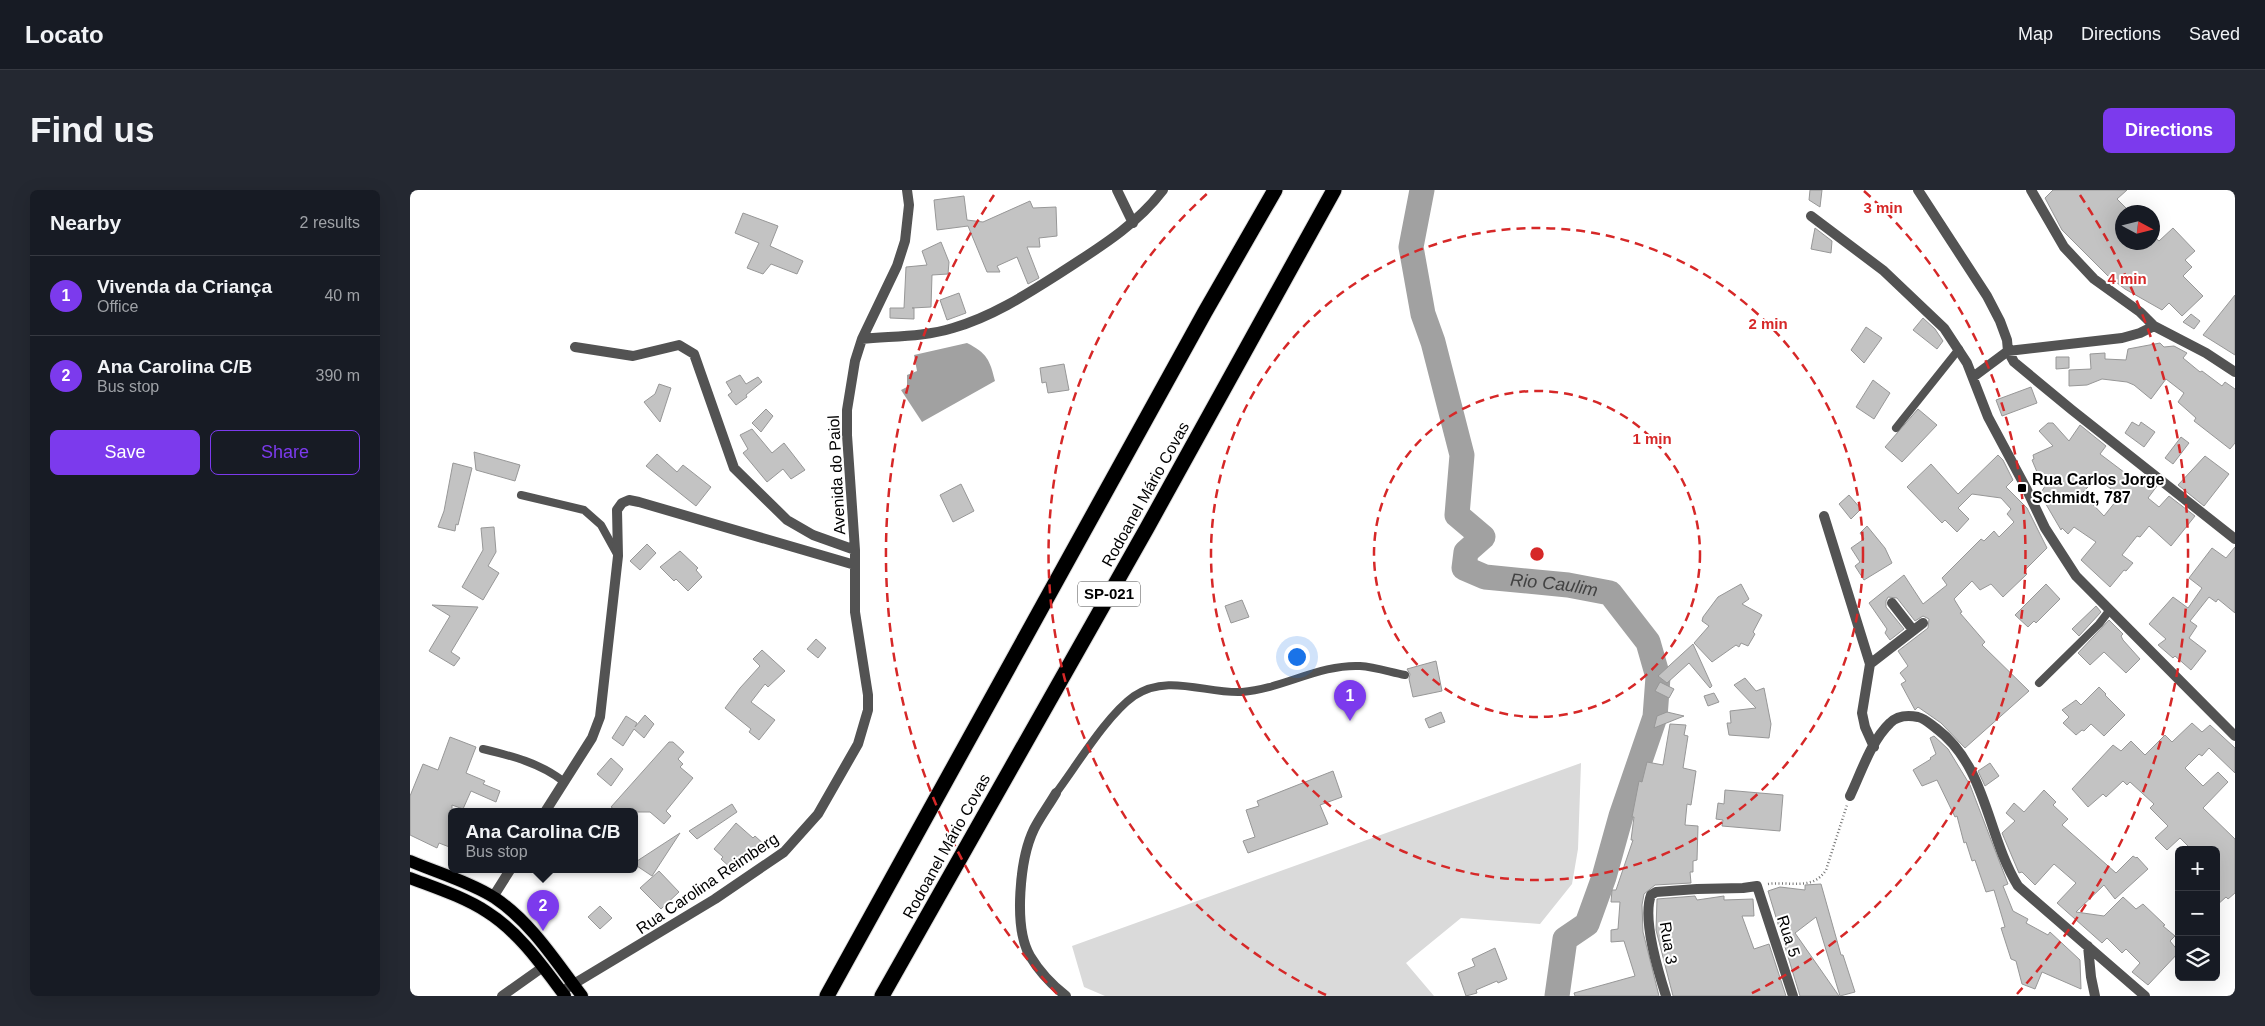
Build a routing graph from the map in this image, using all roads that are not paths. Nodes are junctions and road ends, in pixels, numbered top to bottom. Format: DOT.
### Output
graph roads {
  1 [pos="907,190"];
  2 [pos="1118,190"];
  3 [pos="1163,190"];
  4 [pos="1275,190"];
  5 [pos="1334,190"];
  6 [pos="1918,190"];
  7 [pos="2032,190"];
  8 [pos="1811,216"];
  9 [pos="1133,223"];
  10 [pos="2154,326"];
  11 [pos="862,339"];
  12 [pos="575,347"];
  13 [pos="1959,349"];
  14 [pos="2008,351"];
  15 [pos="2235,372"];
  16 [pos="1972,377"];
  17 [pos="1896,428"];
  18 [pos="520,495"];
  19 [pos="1824,516"];
  20 [pos="2235,539"];
  21 [pos="855,550"];
  22 [pos="618,556"];
  23 [pos="855,565"];
  24 [pos="1892,603"];
  25 [pos="2109,611"];
  26 [pos="1923,623"];
  27 [pos="1913,630"];
  28 [pos="1870,664"];
  29 [pos="1404,676"];
  30 [pos="2039,683"];
  31 [pos="2235,736"];
  32 [pos="1874,747"];
  33 [pos="484,749"];
  34 [pos="844,771"];
  35 [pos="564,781"];
  36 [pos="1056,793"];
  37 [pos="1850,796"];
  38 [pos="547,808"];
  39 [pos="410,861"];
  40 [pos="508,873"];
  41 [pos="410,878"];
  42 [pos="1757,886"];
  43 [pos="493,897"];
  44 [pos="2088,946"];
  45 [pos="543,968"];
  46 [pos="573,984"];
  47 [pos="563,994"];
  48 [pos="502,996"];
  49 [pos="582,996"];
  50 [pos="827,996"];
  51 [pos="882,996"];
  52 [pos="1066,996"];
  53 [pos="1666,996"];
  54 [pos="1793,996"];
  55 [pos="2095,996"];
  56 [pos="2144,996"];
  1 -- 11 [label="street, Avenida do Paiol"];
  2 -- 9 [label="street"];
  3 -- 9 [label="street"];
  4 -- 50 [label="highway, Rodoanel Mário Covas / SP-021"];
  5 -- 51 [label="highway, Rodoanel Mário Covas / SP-021"];
  6 -- 14 [label="street"];
  7 -- 10 [label="street"];
  8 -- 13 [label="street"];
  9 -- 11 [label="street"];
  10 -- 14 [label="street"];
  10 -- 15 [label="street"];
  11 -- 21 [label="street, Avenida do Paiol"];
  12 -- 21 [label="street"];
  13 -- 16 [label="street"];
  13 -- 17 [label="lane"];
  14 -- 16 [label="street"];
  14 -- 20 [label="street"];
  16 -- 25 [label="street"];
  18 -- 22 [label="lane"];
  19 -- 28 [label="street"];
  21 -- 23 [label="street, Avenida do Paiol"];
  22 -- 23 [label="street"];
  22 -- 35 [label="street"];
  23 -- 34 [label="street, Avenida do Paiol"];
  24 -- 27 [label="street"];
  25 -- 30 [label="lane"];
  25 -- 31 [label="street"];
  26 -- 27 [label="street"];
  27 -- 28 [label="street"];
  28 -- 32 [label="street"];
  29 -- 36 [label="lane"];
  32 -- 37 [label="street"];
  32 -- 44 [label="street"];
  33 -- 35 [label="lane"];
  34 -- 46 [label="street, Rua Carolina Reimberg"];
  35 -- 38 [label="street"];
  36 -- 52 [label="street"];
  39 -- 43 [label="main road"];
  40 -- 43 [label="street"];
  41 -- 45 [label="main road"];
  42 -- 53 [label="street, Rua 3"];
  42 -- 54 [label="street, Rua 5"];
  43 -- 46 [label="main road"];
  44 -- 55 [label="street"];
  44 -- 56 [label="street"];
  45 -- 47 [label="main road"];
  45 -- 48 [label="street"];
  46 -- 47 [label="street, Rua Carolina Reimberg"];
  46 -- 49 [label="main road"];
}
